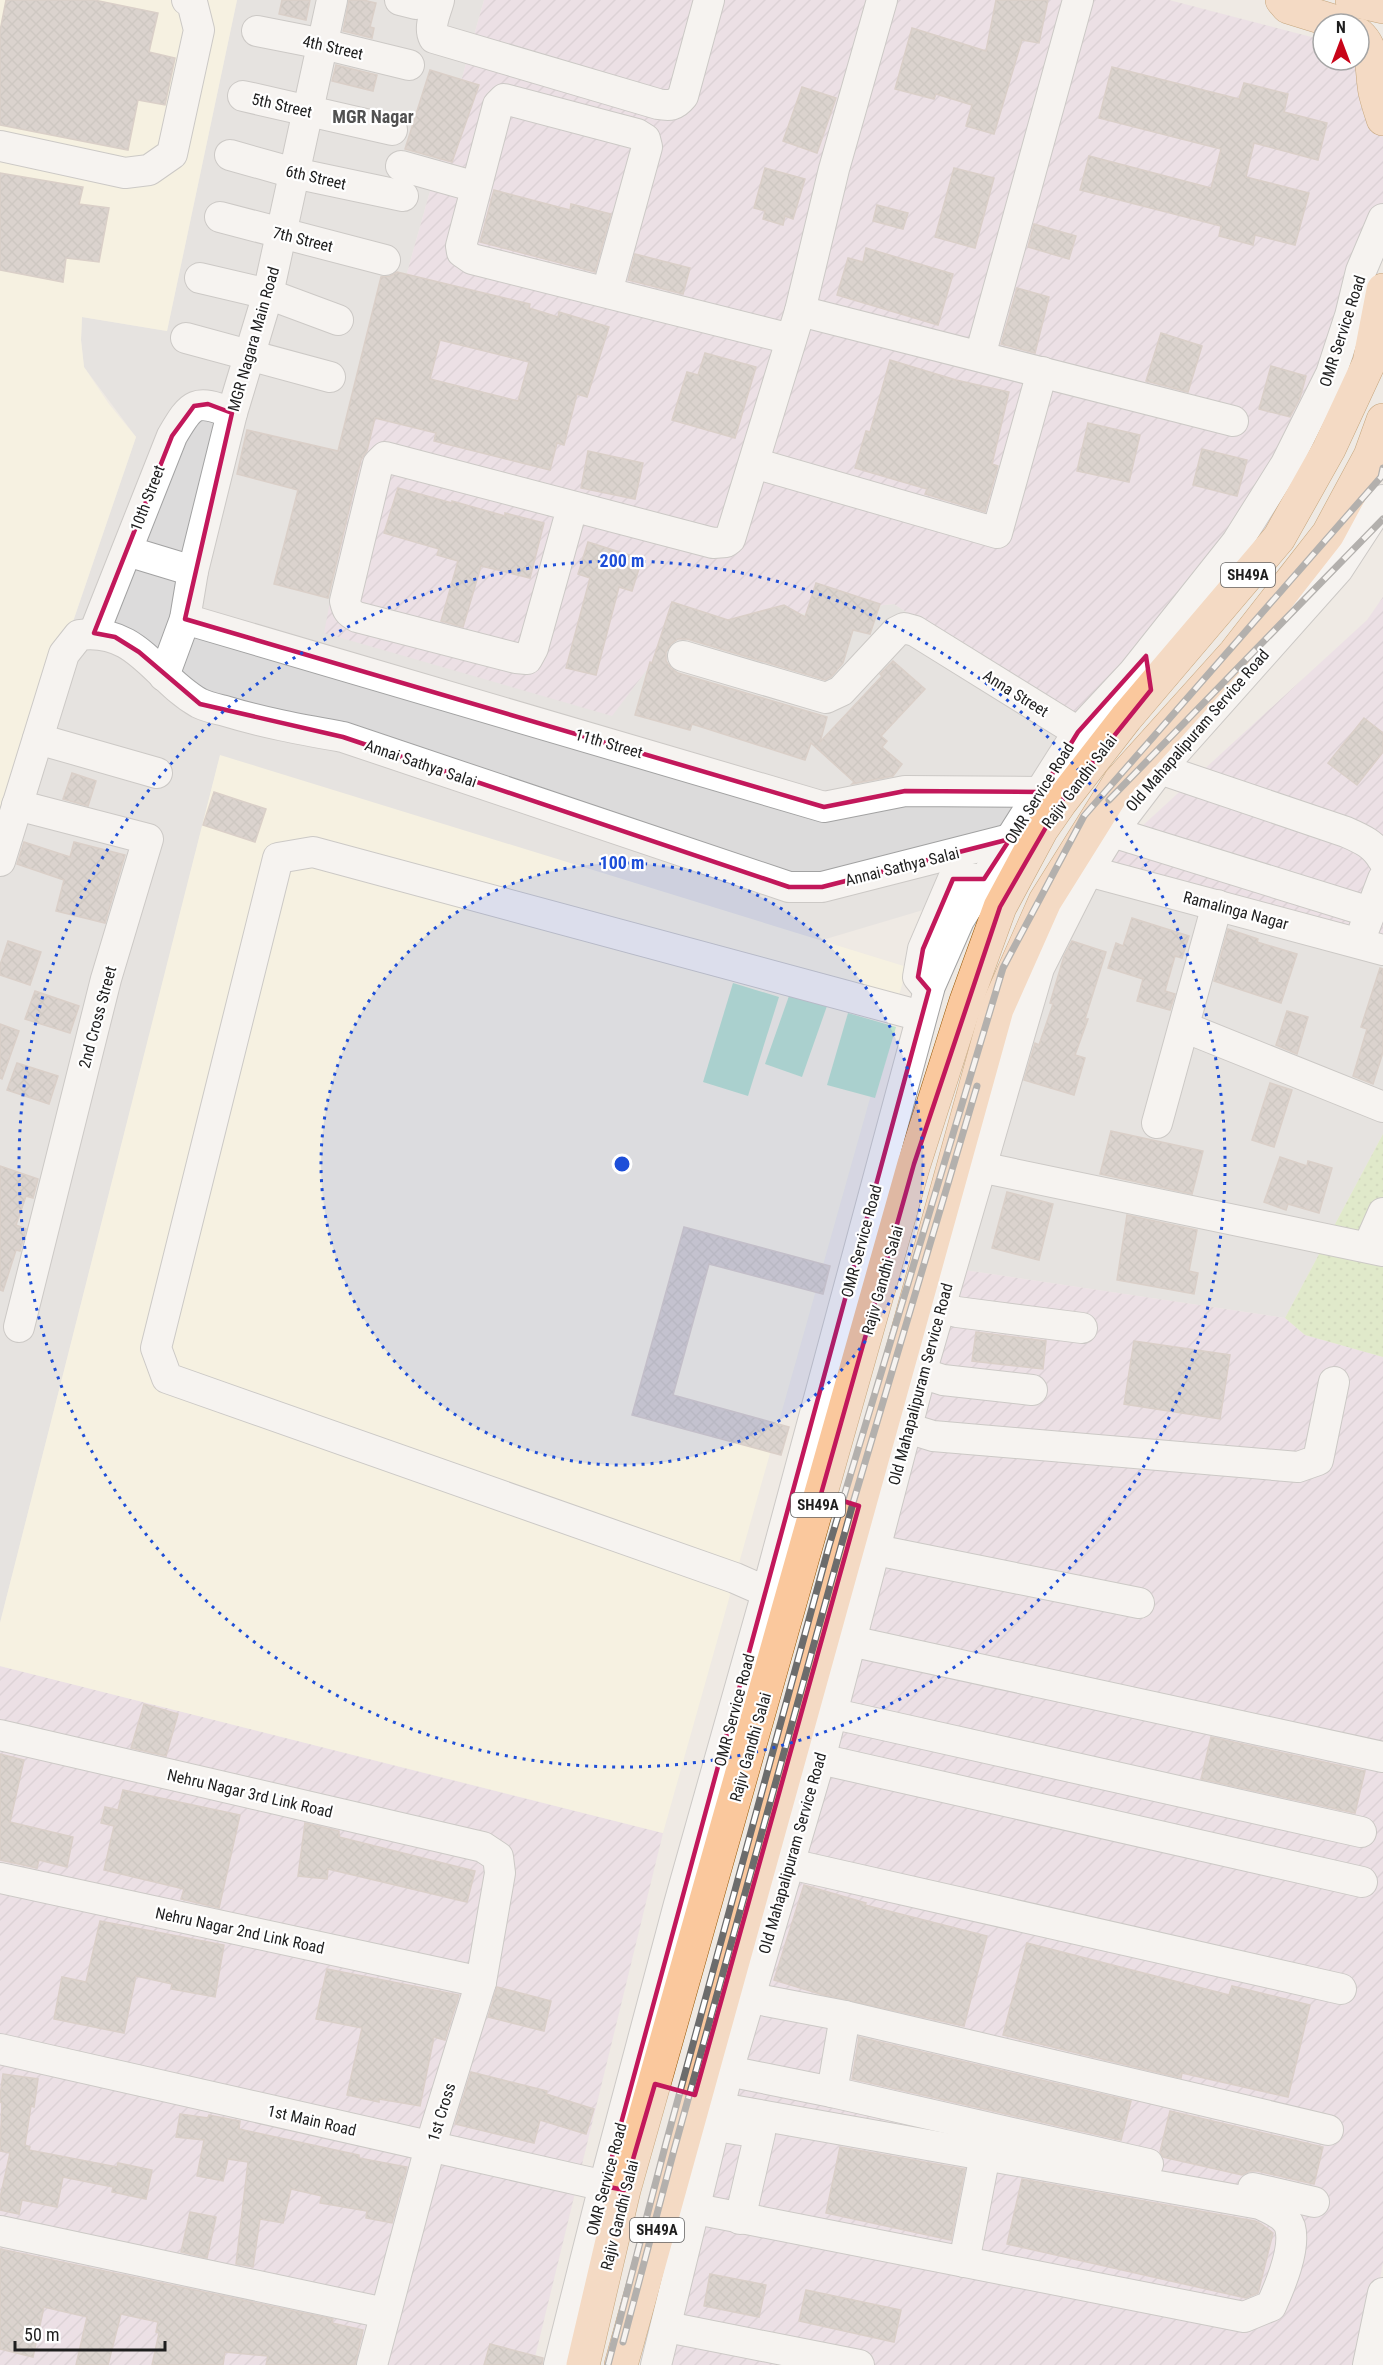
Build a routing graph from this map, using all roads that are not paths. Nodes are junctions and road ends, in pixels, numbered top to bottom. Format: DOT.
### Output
graph roads {
  1 [pos="187,0"];
  2 [pos="332,0"];
  3 [pos="709,0"];
  4 [pos="882,0"];
  5 [pos="1078,0"];
  6 [pos="1282,0"];
  7 [pos="1353,0"];
  8 [pos="418,1"];
  9 [pos="1383,7"];
  10 [pos="1311,14"];
  11 [pos="257,31"];
  12 [pos="323,44"];
  13 [pos="1371,56"];
  14 [pos="409,65"];
  15 [pos="243,96"];
  16 [pos="308,111"];
  17 [pos="1383,119"];
  18 [pos="392,130"];
  19 [pos="0,146"];
  20 [pos="230,156"];
  21 [pos="401,166"];
  22 [pos="294,173"];
  23 [pos="476,187"];
  24 [pos="403,196"];
  25 [pos="220,217"];
  26 [pos="1383,219"];
  27 [pos="281,234"];
  28 [pos="385,260"];
  29 [pos="200,278"];
  30 [pos="1383,290"];
  31 [pos="607,292"];
  32 [pos="268,294"];
  33 [pos="338,320"];
  34 [pos="795,325"];
  35 [pos="186,338"];
  36 [pos="980,356"];
  37 [pos="249,357"];
  38 [pos="1042,372"];
  39 [pos="330,376"];
  40 [pos="232,412"];
  41 [pos="1383,420"];
  42 [pos="1233,421"];
  43 [pos="754,463"];
  44 [pos="1383,500"];
  45 [pos="572,508"];
  46 [pos="127,550"];
  47 [pos="194,571"];
  48 [pos="185,619"];
  49 [pos="94,633"];
  50 [pos="683,656"];
  51 [pos="1146,656"];
  52 [pos="164,676"];
  53 [pos="1152,690"];
  54 [pos="1078,732"];
  55 [pos="38,739"];
  56 [pos="1160,769"];
  57 [pos="157,773"];
  58 [pos="1041,792"];
  59 [pos="17,805"];
  60 [pos="1010,839"];
  61 [pos="1094,852"];
  62 [pos="1383,860"];
  63 [pos="0,861"];
  64 [pos="1383,879"];
  65 [pos="1217,905"];
  66 [pos="1370,912"];
  67 [pos="1371,947"];
  68 [pos="925,1003"];
  69 [pos="1184,1027"];
  70 [pos="1383,1107"];
  71 [pos="1157,1123"];
  72 [pos="980,1167"];
  73 [pos="1383,1213"];
  74 [pos="1376,1249"];
  75 [pos="941,1308"];
  76 [pos="19,1327"];
  77 [pos="1082,1328"];
  78 [pos="921,1373"];
  79 [pos="1334,1382"];
  80 [pos="1032,1390"];
  81 [pos="907,1428"];
  82 [pos="821,1494"];
  83 [pos="859,1506"];
  84 [pos="876,1550"];
  85 [pos="767,1592"];
  86 [pos="1139,1603"];
  87 [pos="838,1639"];
  88 [pos="830,1713"];
  89 [pos="0,1736"];
  90 [pos="1383,1757"];
  91 [pos="820,1760"];
  92 [pos="1361,1832"];
  93 [pos="498,1857"];
  94 [pos="790,1864"];
  95 [pos="0,1878"];
  96 [pos="1362,1881"];
  97 [pos="481,1982"];
  98 [pos="1341,1989"];
  99 [pos="751,1998"];
  100 [pos="845,2016"];
  101 [pos="656,2038"];
  102 [pos="0,2049"];
  103 [pos="718,2060"];
  104 [pos="644,2080"];
  105 [pos="832,2092"];
  106 [pos="710,2109"];
  107 [pos="762,2124"];
  108 [pos="1328,2130"];
  109 [pos="430,2147"];
  110 [pos="985,2155"];
  111 [pos="614,2188"];
  112 [pos="1314,2202"];
  113 [pos="680,2206"];
  114 [pos="740,2219"];
  115 [pos="0,2231"];
  116 [pos="964,2262"];
  117 [pos="1383,2293"];
  118 [pos="385,2313"];
  119 [pos="667,2327"];
  120 [pos="566,2364"];
  121 [pos="372,2365"];
  122 [pos="621,2365"];
  123 [pos="656,2365"];
  124 [pos="859,2365"];
  125 [pos="1368,2365"];
  1 -- 19 [label="street"];
  2 -- 12 [label="street, MGR Nagara Main Road"];
  3 -- 8 [label="street"];
  4 -- 34 [label="street"];
  5 -- 36 [label="street"];
  6 -- 10 [label="main road"];
  7 -- 9 [label="main road"];
  11 -- 12 [label="street, 4th Street"];
  12 -- 14 [label="street, 4th Street"];
  12 -- 16 [label="street, MGR Nagara Main Road"];
  13 -- 17 [label="main road"];
  15 -- 16 [label="street, 5th Street"];
  16 -- 18 [label="street, 5th Street"];
  16 -- 22 [label="street, MGR Nagara Main Road"];
  20 -- 22 [label="street, 6th Street"];
  21 -- 23 [label="street"];
  22 -- 24 [label="street, 6th Street"];
  22 -- 27 [label="street, MGR Nagara Main Road"];
  23 -- 31 [label="street"];
  23 -- 31 [label="street"];
  25 -- 27 [label="street, 7th Street"];
  26 -- 51 [label="street, OMR Service Road"];
  27 -- 28 [label="street, 7th Street"];
  27 -- 32 [label="street, MGR Nagara Main Road"];
  29 -- 32 [label="street"];
  30 -- 53 [label="main road, Rajiv Gandhi Salai / SH49A"];
  31 -- 34 [label="street"];
  32 -- 33 [label="street"];
  32 -- 37 [label="street, MGR Nagara Main Road"];
  34 -- 36 [label="street"];
  34 -- 43 [label="street"];
  35 -- 37 [label="street"];
  36 -- 38 [label="street"];
  37 -- 39 [label="street"];
  37 -- 40 [label="street, MGR Nagara Main Road"];
  38 -- 42 [label="street"];
  38 -- 43 [label="street"];
  40 -- 46 [label="street, 10th Street"];
  40 -- 47 [label="street, MGR Nagara Main Road"];
  41 -- 61 [label="main road, Rajiv Gandhi Salai / SH49A"];
  43 -- 45 [label="street"];
  44 -- 56 [label="street, Old Mahapalipuram Service Road"];
  45 -- 45 [label="street"];
  46 -- 47 [label="street"];
  46 -- 49 [label="street, 10th Street"];
  47 -- 48 [label="street, MGR Nagara Main Road"];
  48 -- 52 [label="street, MGR Nagara Main Road"];
  48 -- 58 [label="street, 11th Street"];
  49 -- 52 [label="street, Annai Sathya Salai"];
  49 -- 55 [label="street"];
  50 -- 54 [label="street, Anna Street"];
  51 -- 53 [label="main road"];
  51 -- 54 [label="street, OMR Service Road"];
  52 -- 60 [label="street, Annai Sathya Salai"];
  53 -- 82 [label="main road, Rajiv Gandhi Salai / SH49A"];
  54 -- 58 [label="street, OMR Service Road"];
  55 -- 57 [label="street"];
  55 -- 59 [label="street"];
  56 -- 61 [label="street, Old Mahapalipuram Service Road"];
  56 -- 62 [label="street"];
  58 -- 60 [label="street, OMR Service Road"];
  59 -- 63 [label="street"];
  59 -- 76 [label="street, 2nd Cross Street"];
  60 -- 68 [label="street, OMR Service Road"];
  61 -- 65 [label="street, Ramalinga Nagar"];
  61 -- 66 [label="street"];
  61 -- 72 [label="street, Old Mahapalipuram Service Road"];
  61 -- 83 [label="main road, Rajiv Gandhi Salai / SH49A"];
  64 -- 66 [label="street"];
  65 -- 67 [label="street, Ramalinga Nagar"];
  65 -- 69 [label="street"];
  66 -- 67 [label="street"];
  68 -- 85 [label="street, OMR Service Road"];
  68 -- 85 [label="street"];
  69 -- 70 [label="street"];
  69 -- 71 [label="street"];
  72 -- 74 [label="street"];
  72 -- 75 [label="street, Old Mahapalipuram Service Road"];
  73 -- 74 [label="street"];
  75 -- 77 [label="street"];
  75 -- 78 [label="street, Old Mahapalipuram Service Road"];
  78 -- 80 [label="street"];
  78 -- 81 [label="street, Old Mahapalipuram Service Road"];
  79 -- 81 [label="street"];
  81 -- 84 [label="street, Old Mahapalipuram Service Road"];
  82 -- 83 [label="main road"];
  82 -- 101 [label="main road, Rajiv Gandhi Salai / SH49A"];
  83 -- 87 [label="main road, Rajiv Gandhi Salai / SH49A"];
  84 -- 86 [label="street"];
  84 -- 87 [label="street, Old Mahapalipuram Service Road"];
  85 -- 101 [label="street, OMR Service Road"];
  87 -- 88 [label="street, Old Mahapalipuram Service Road"];
  87 -- 90 [label="street"];
  87 -- 103 [label="main road, Rajiv Gandhi Salai / SH49A"];
  88 -- 91 [label="street, Old Mahapalipuram Service Road"];
  88 -- 92 [label="street"];
  89 -- 93 [label="street, Nehru Nagar 3rd Link Road"];
  91 -- 94 [label="street, Old Mahapalipuram Service Road"];
  91 -- 96 [label="street"];
  93 -- 97 [label="street, 1st Cross"];
  94 -- 98 [label="street"];
  94 -- 99 [label="street, Old Mahapalipuram Service Road"];
  95 -- 97 [label="street, Nehru Nagar 2nd Link Road"];
  97 -- 109 [label="street, 1st Cross"];
  99 -- 100 [label="street"];
  99 -- 103 [label="street, Old Mahapalipuram Service Road"];
  100 -- 105 [label="street"];
  100 -- 108 [label="street"];
  101 -- 103 [label="main road"];
  101 -- 104 [label="main road, Rajiv Gandhi Salai / SH49A"];
  102 -- 109 [label="street, 1st Main Road"];
  103 -- 105 [label="street"];
  103 -- 106 [label="main road, Rajiv Gandhi Salai / SH49A"];
  104 -- 106 [label="main road"];
  104 -- 111 [label="main road, Rajiv Gandhi Salai / SH49A"];
  105 -- 112 [label="street"];
  106 -- 107 [label="street"];
  106 -- 113 [label="main road, Rajiv Gandhi Salai / SH49A"];
  107 -- 110 [label="street"];
  107 -- 114 [label="street"];
  109 -- 111 [label="street, 1st Main Road"];
  109 -- 118 [label="street, 1st Cross"];
  110 -- 116 [label="street"];
  110 -- 116 [label="street"];
  111 -- 120 [label="main road, Rajiv Gandhi Salai / SH49A"];
  113 -- 114 [label="street"];
  113 -- 119 [label="street"];
  113 -- 122 [label="main road, Rajiv Gandhi Salai / SH49A"];
  114 -- 116 [label="street"];
  115 -- 118 [label="street"];
  117 -- 125 [label="street"];
  118 -- 121 [label="street, 1st Cross"];
  119 -- 123 [label="street"];
  119 -- 124 [label="street"];
}
